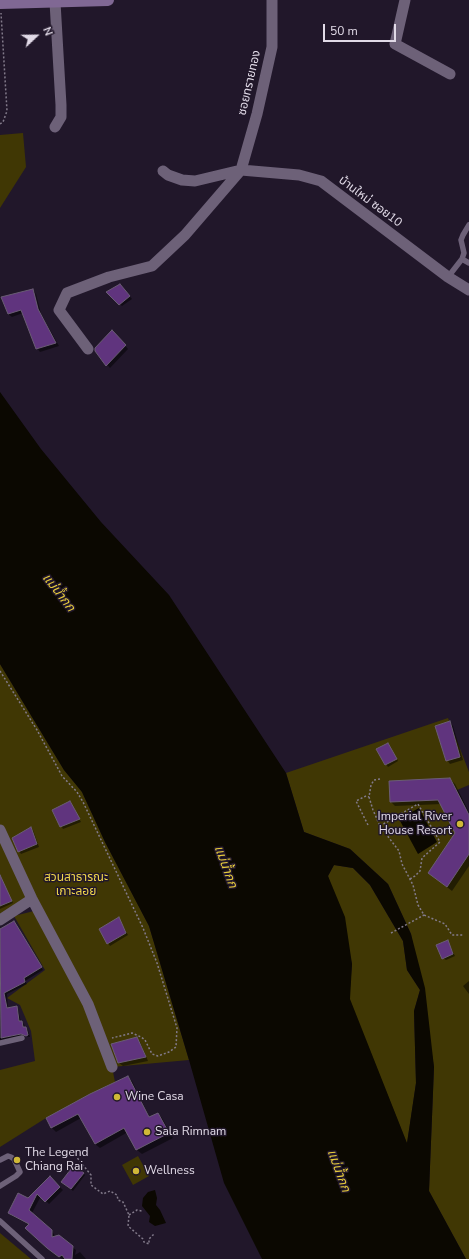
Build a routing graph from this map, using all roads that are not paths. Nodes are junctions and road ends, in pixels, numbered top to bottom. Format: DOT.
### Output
graph roads {
  1 [pos="108,0"];
  2 [pos="272,0"];
  3 [pos="404,0"];
  4 [pos="55,2"];
  5 [pos="0,4"];
  6 [pos="450,74"];
  7 [pos="55,127"];
  8 [pos="241,170"];
  9 [pos="163,171"];
  10 [pos="469,225"];
  11 [pos="462,259"];
  12 [pos="469,263"];
  13 [pos="448,277"];
  14 [pos="469,290"];
  15 [pos="88,349"];
  16 [pos="0,830"];
  17 [pos="32,899"];
  18 [pos="0,920"];
  19 [pos="22,1038"];
  20 [pos="0,1043"];
  21 [pos="112,1067"];
  22 [pos="0,1160"];
  23 [pos="0,1186"];
  24 [pos="0,1221"];
  25 [pos="42,1259"];
  1 -- 4 [label="main road"];
  2 -- 8 [label="street, ซอยทรายทอง"];
  3 -- 6 [label="street"];
  4 -- 5 [label="main road"];
  4 -- 7 [label="street"];
  8 -- 9 [label="street, บ้านใหม่ ซอย10"];
  8 -- 13 [label="street, บ้านใหม่ ซอย10"];
  8 -- 15 [label="street"];
  10 -- 11 [label="lane"];
  11 -- 12 [label="lane"];
  11 -- 13 [label="lane"];
  13 -- 14 [label="street, บ้านใหม่ ซอย10"];
  16 -- 17 [label="street"];
  17 -- 18 [label="street"];
  17 -- 21 [label="street"];
  19 -- 20 [label="lane"];
  22 -- 23 [label="lane"];
  24 -- 25 [label="lane"];
}
